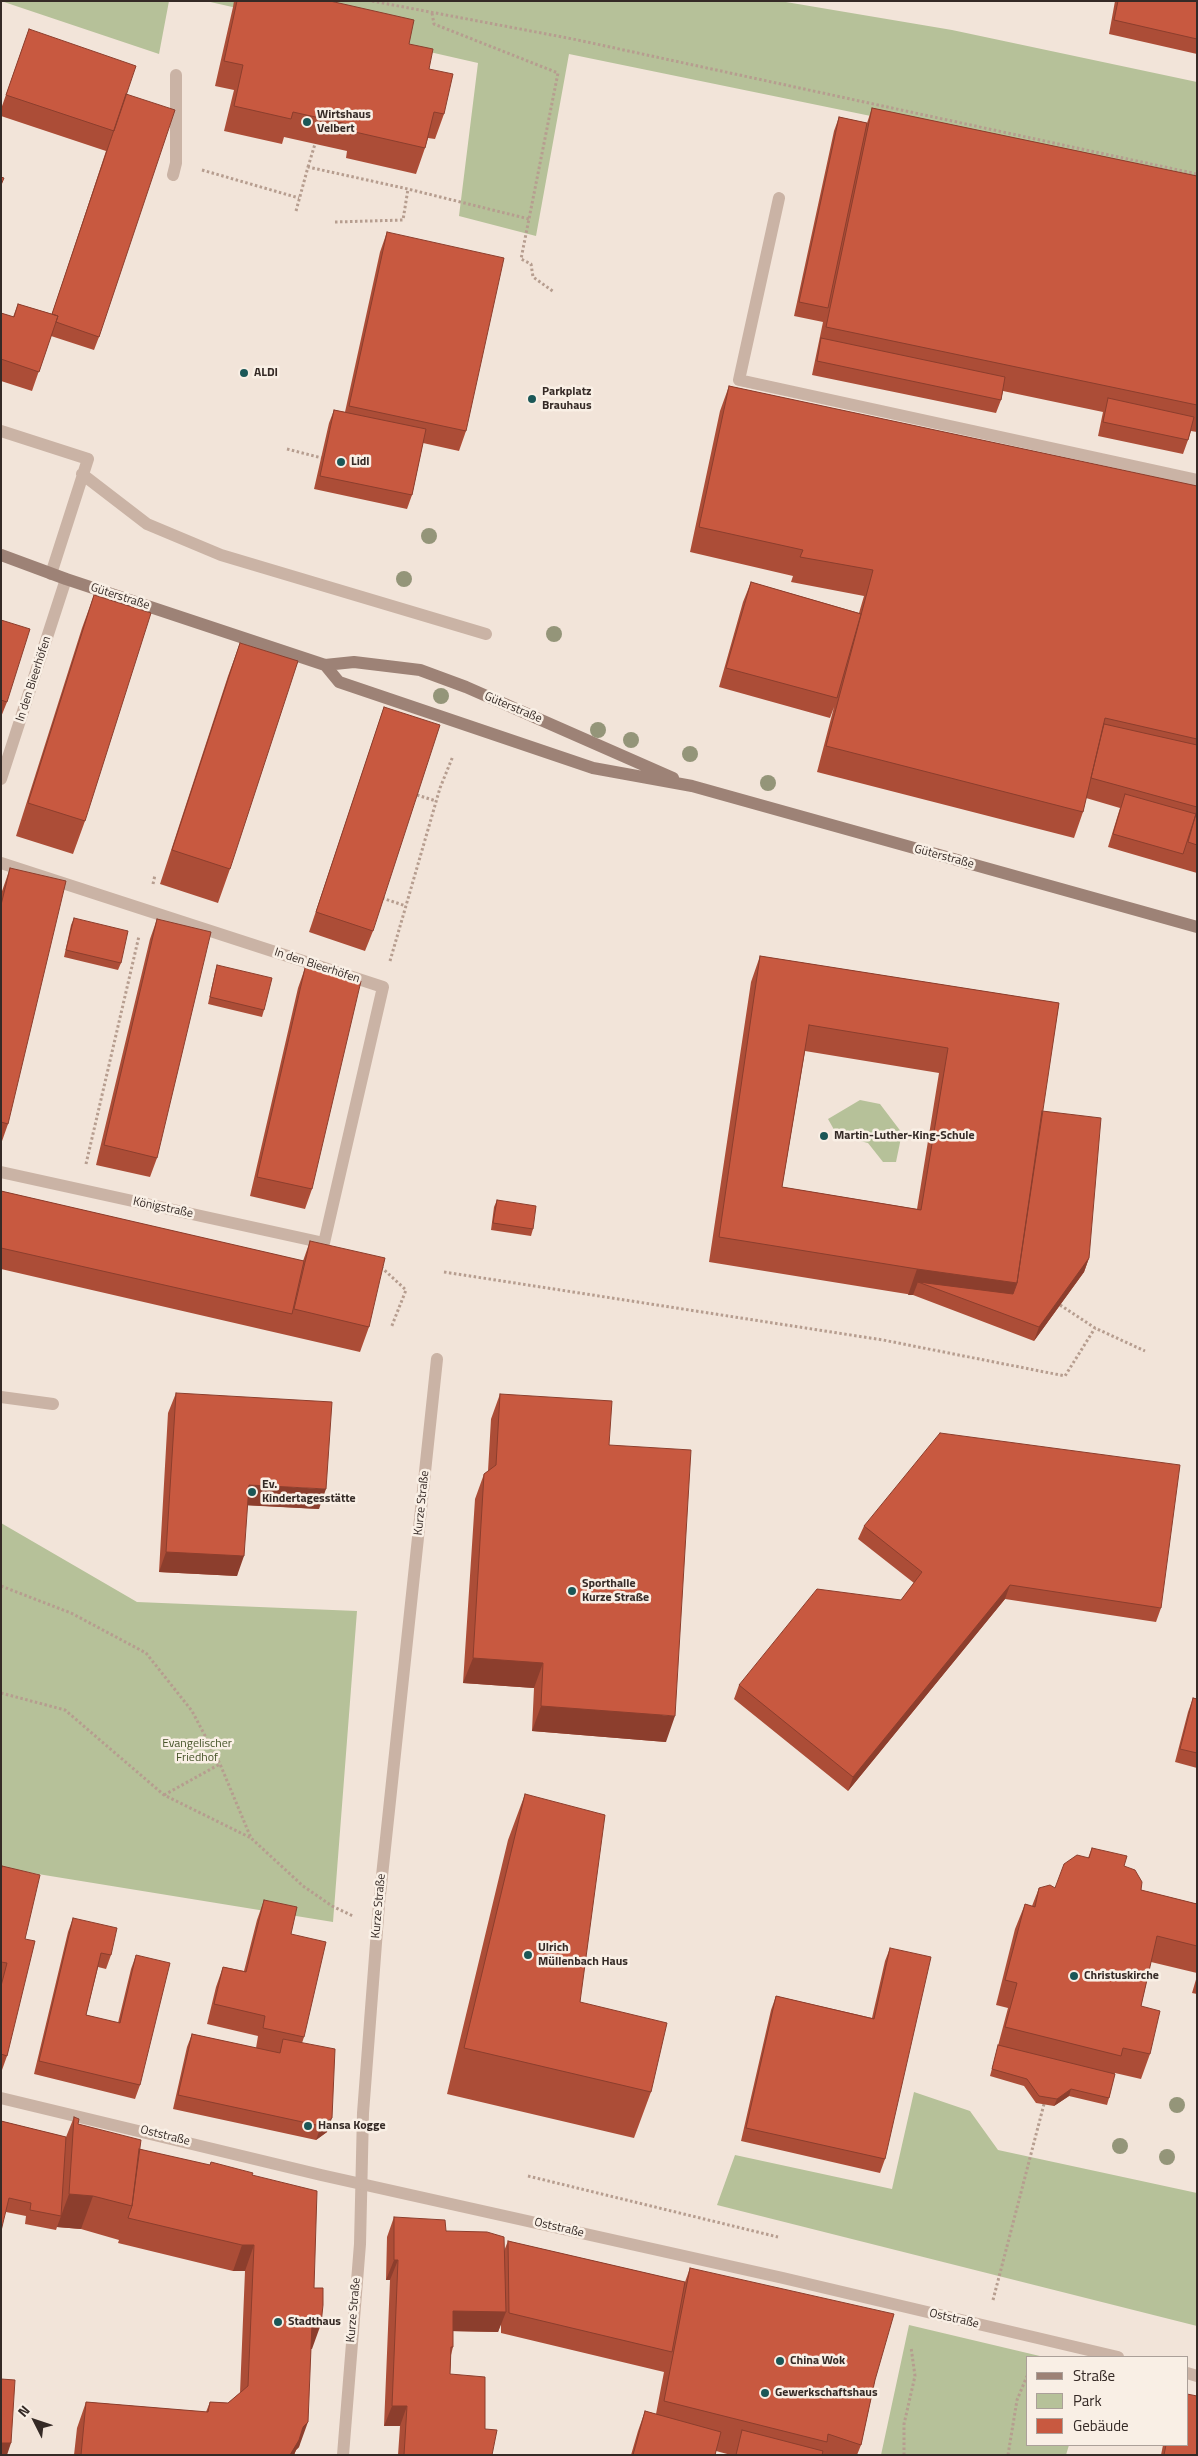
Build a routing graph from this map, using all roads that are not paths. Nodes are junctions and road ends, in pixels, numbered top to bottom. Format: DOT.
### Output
graph roads {
  1 [pos="176,75"];
  2 [pos="175,169"];
  3 [pos="779,198"];
  4 [pos="1,431"];
  5 [pos="82,474"];
  6 [pos="1197,480"];
  7 [pos="1,556"];
  8 [pos="51,574"];
  9 [pos="66,579"];
  10 [pos="486,634"];
  11 [pos="326,665"];
  12 [pos="1,779"];
  13 [pos="692,786"];
  14 [pos="1,863"];
  15 [pos="1197,927"];
  16 [pos="1,1172"];
  17 [pos="324,1243"];
  18 [pos="437,1359"];
  19 [pos="1,1396"];
  20 [pos="53,1404"];
  21 [pos="1,2098"];
  22 [pos="360,2182"];
  23 [pos="1114,2356"];
  24 [pos="342,2455"];
  1 -- 2 [label="street"];
  3 -- 6 [label="street"];
  4 -- 5 [label="street"];
  5 -- 8 [label="street"];
  5 -- 10 [label="street"];
  7 -- 8 [label="main road, Güterstraße"];
  8 -- 9 [label="main road, Güterstraße"];
  9 -- 11 [label="main road, Güterstraße"];
  9 -- 12 [label="street, In den Bieerhöfen"];
  11 -- 13 [label="main road, Güterstraße"];
  11 -- 13 [label="main road, Güterstraße"];
  13 -- 15 [label="main road, Güterstraße"];
  14 -- 17 [label="street, In den Bieerhöfen"];
  16 -- 17 [label="street, Königstraße"];
  18 -- 22 [label="street, Kurze Straße"];
  19 -- 20 [label="street"];
  21 -- 22 [label="street, Oststraße"];
  22 -- 23 [label="street, Oststraße"];
  22 -- 24 [label="street, Kurze Straße"];
}
